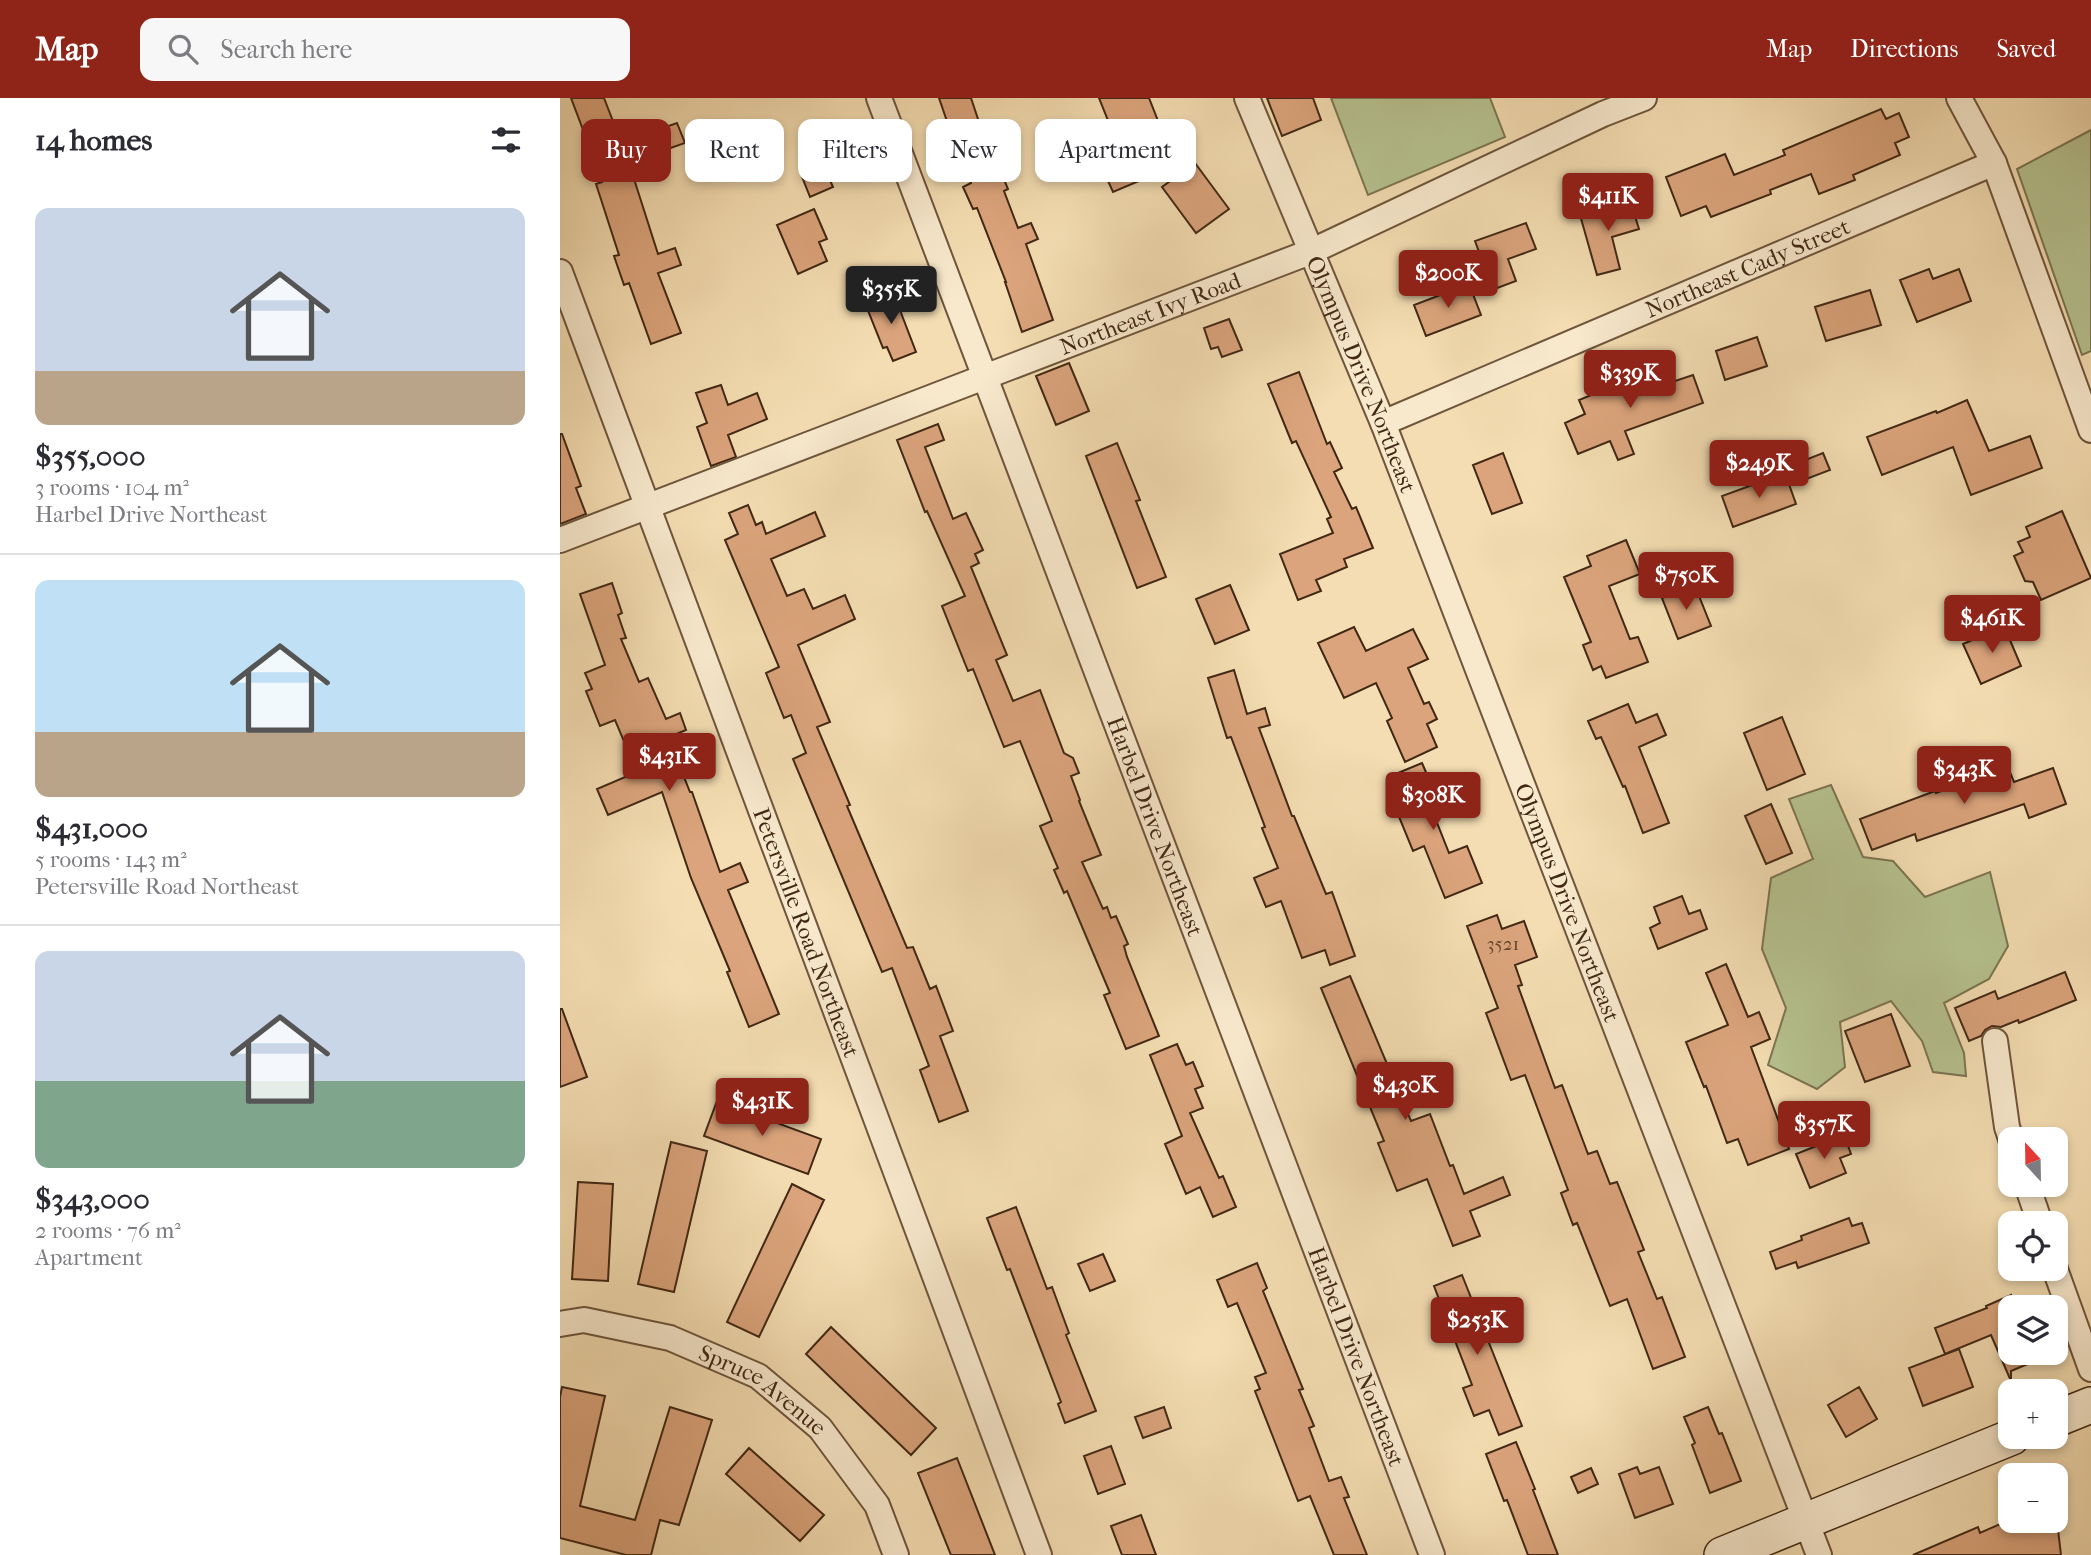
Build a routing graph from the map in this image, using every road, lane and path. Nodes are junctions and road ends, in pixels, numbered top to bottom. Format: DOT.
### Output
graph roads {
  1 [pos="879,98"];
  2 [pos="1247,98"];
  3 [pos="1644,98"];
  4 [pos="1959,98"];
  5 [pos="1994,163"];
  6 [pos="1310,252"];
  7 [pos="560,272"];
  8 [pos="986,378"];
  9 [pos="1383,423"];
  10 [pos="2091,429"];
  11 [pos="647,508"];
  12 [pos="560,540"];
  13 [pos="1996,1041"];
  14 [pos="2007,1127"];
  15 [pos="2060,1281"];
  16 [pos="560,1324"];
  17 [pos="2091,1369"];
  18 [pos="2091,1405"];
  19 [pos="2068,1414"];
  20 [pos="1998,1443"];
  21 [pos="1805,1521"];
  22 [pos="896,1555"];
  23 [pos="1039,1555"];
  24 [pos="1432,1555"];
  25 [pos="1722,1555"];
  26 [pos="1819,1555"];
  1 -- 8 [label="street, Harbel Drive Northeast"];
  2 -- 6 [label="street, Olympus Drive Northeast"];
  3 -- 6 [label="street, Northeast Ivy Road"];
  4 -- 5 [label="street"];
  5 -- 9 [label="street, Northeast Cady Street"];
  5 -- 10 [label="street"];
  6 -- 8 [label="street, Northeast Ivy Road"];
  6 -- 9 [label="street, Olympus Drive Northeast"];
  7 -- 11 [label="street, Petersville Road Northeast"];
  8 -- 11 [label="street, Northeast Ivy Road"];
  8 -- 24 [label="street, Harbel Drive Northeast"];
  9 -- 21 [label="street, Olympus Drive Northeast"];
  11 -- 12 [label="street, Northeast Ivy Road"];
  11 -- 23 [label="street, Petersville Road Northeast"];
  13 -- 14 [label="street"];
  15 -- 17 [label="street"];
  16 -- 22 [label="street, Spruce Avenue"];
  18 -- 19 [label="main road"];
  20 -- 21 [label="main road"];
  21 -- 25 [label="main road"];
  21 -- 26 [label="street, Olympus Drive Northeast"];
}
